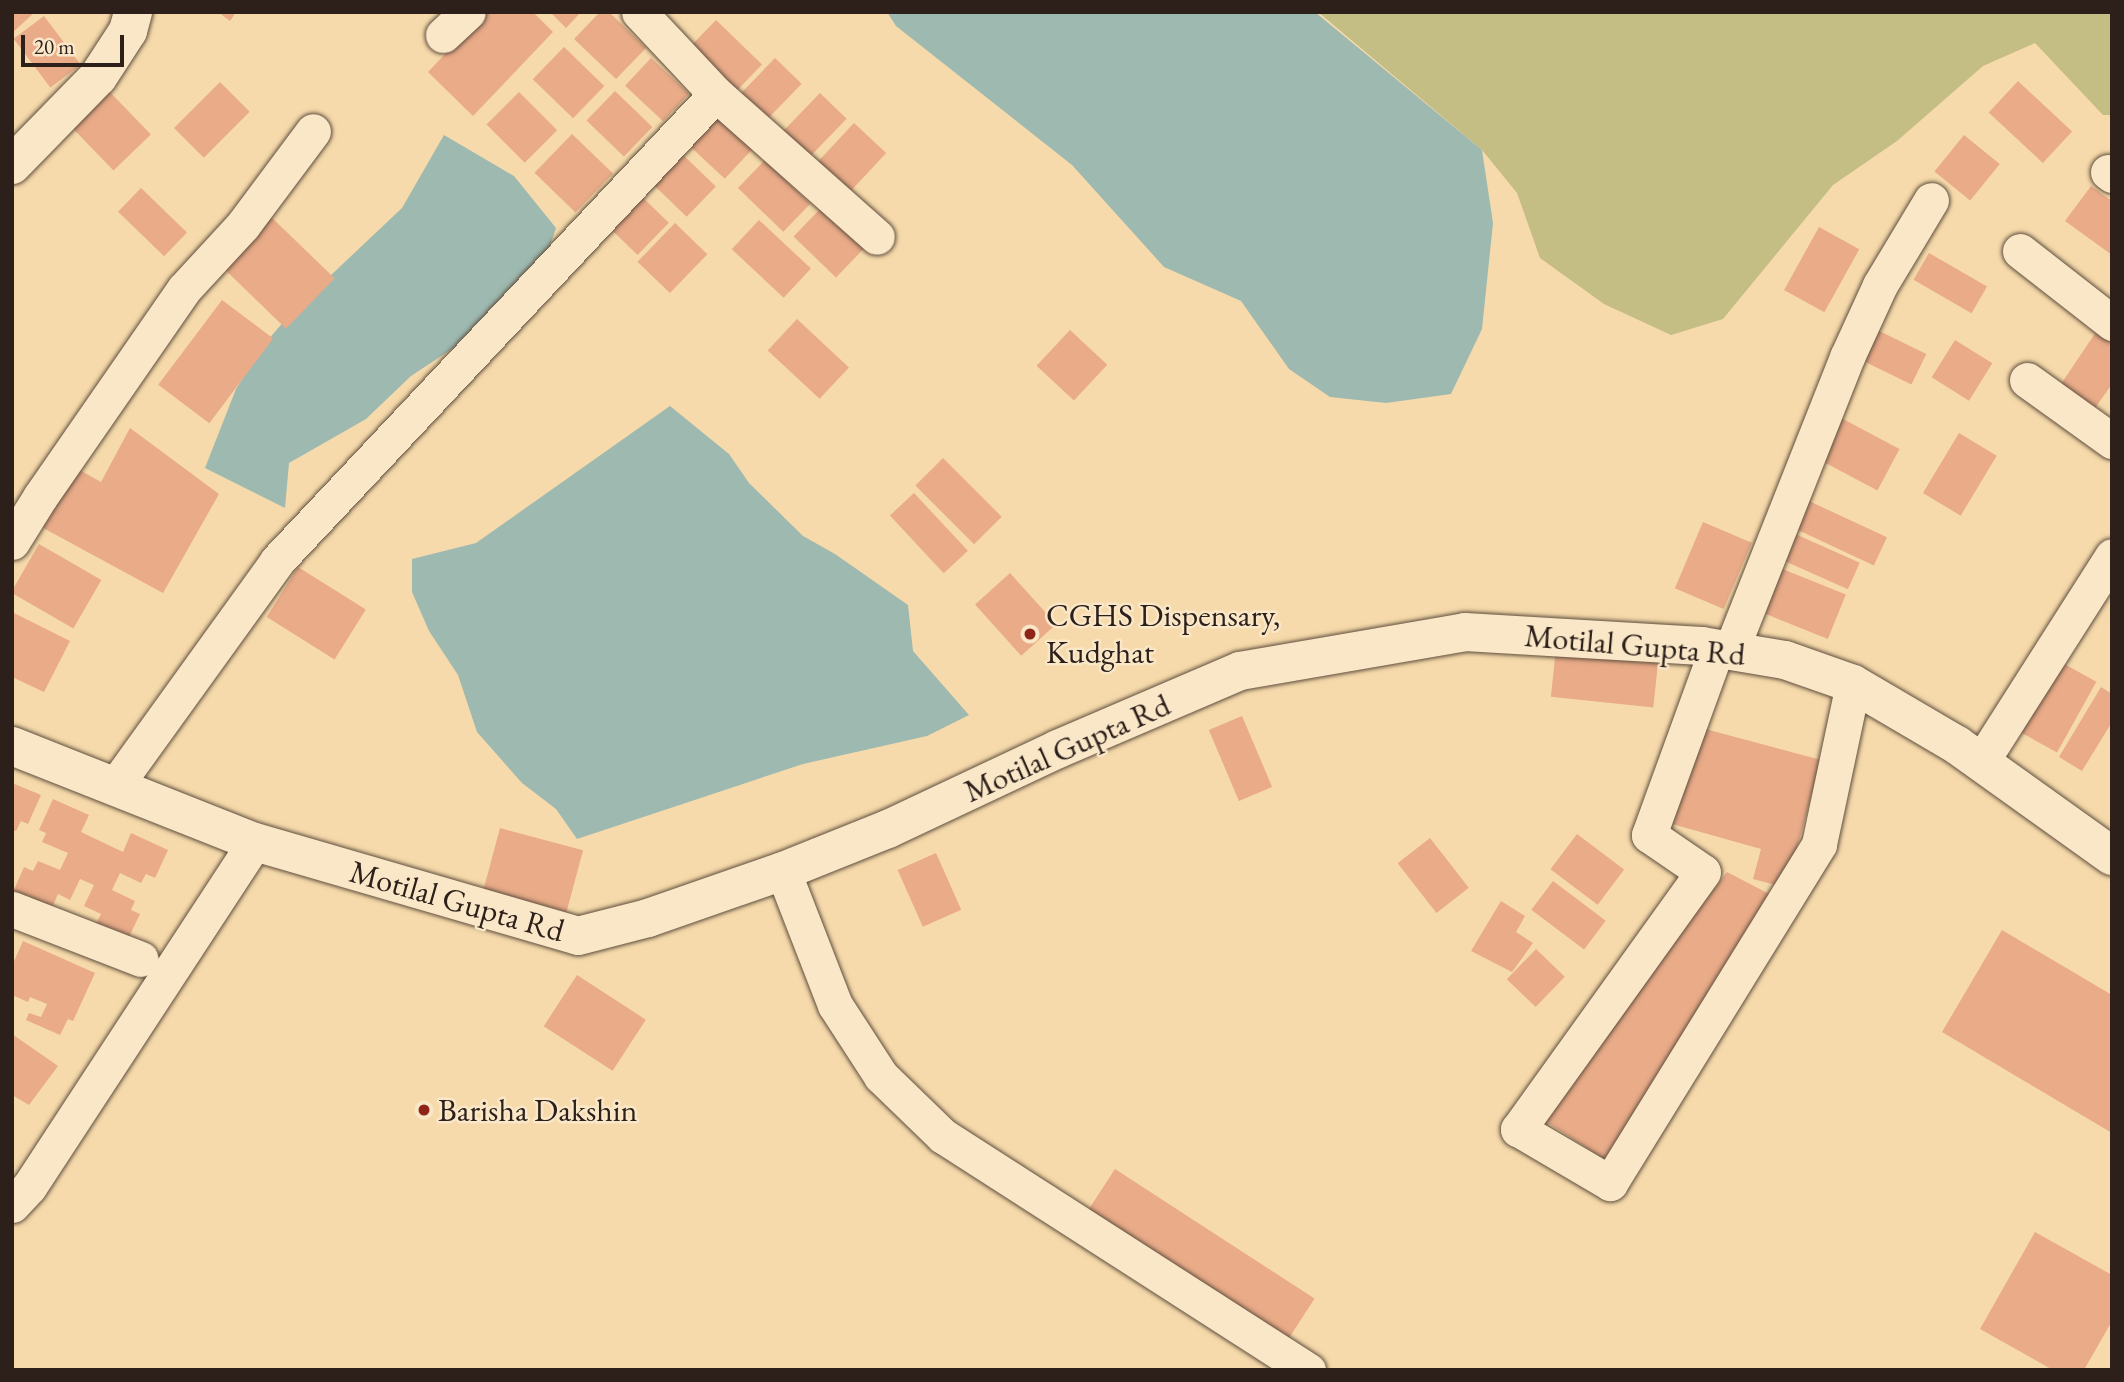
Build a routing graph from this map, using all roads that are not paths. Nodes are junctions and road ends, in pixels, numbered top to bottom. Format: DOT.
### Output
graph roads {
  1 [pos="133,12"];
  2 [pos="639,12"];
  3 [pos="716,94"];
  4 [pos="313,131"];
  5 [pos="12,165"];
  6 [pos="1931,200"];
  7 [pos="877,237"];
  8 [pos="2020,251"];
  9 [pos="2112,323"];
  10 [pos="2027,380"];
  11 [pos="2112,441"];
  12 [pos="12,542"];
  13 [pos="2112,556"];
  14 [pos="1724,649"];
  15 [pos="1853,684"];
  16 [pos="12,746"];
  17 [pos="1981,762"];
  18 [pos="115,786"];
  19 [pos="255,842"];
  20 [pos="2112,856"];
  21 [pos="783,871"];
  22 [pos="12,909"];
  23 [pos="141,959"];
  24 [pos="12,1205"];
  25 [pos="1308,1370"];
  1 -- 5 [label="street"];
  2 -- 3 [label="street"];
  3 -- 7 [label="street"];
  3 -- 18 [label="street"];
  4 -- 12 [label="street"];
  6 -- 14 [label="street"];
  8 -- 9 [label="street"];
  10 -- 11 [label="street"];
  13 -- 17 [label="street"];
  14 -- 15 [label="street, Motilal Gupta Rd"];
  14 -- 15 [label="street"];
  14 -- 21 [label="street, Motilal Gupta Rd"];
  15 -- 17 [label="street, Motilal Gupta Rd"];
  16 -- 18 [label="street, Motilal Gupta Rd"];
  17 -- 20 [label="street, Motilal Gupta Rd"];
  18 -- 19 [label="street, Motilal Gupta Rd"];
  19 -- 21 [label="street, Motilal Gupta Rd"];
  19 -- 24 [label="street"];
  21 -- 25 [label="street"];
  22 -- 23 [label="street"];
}
